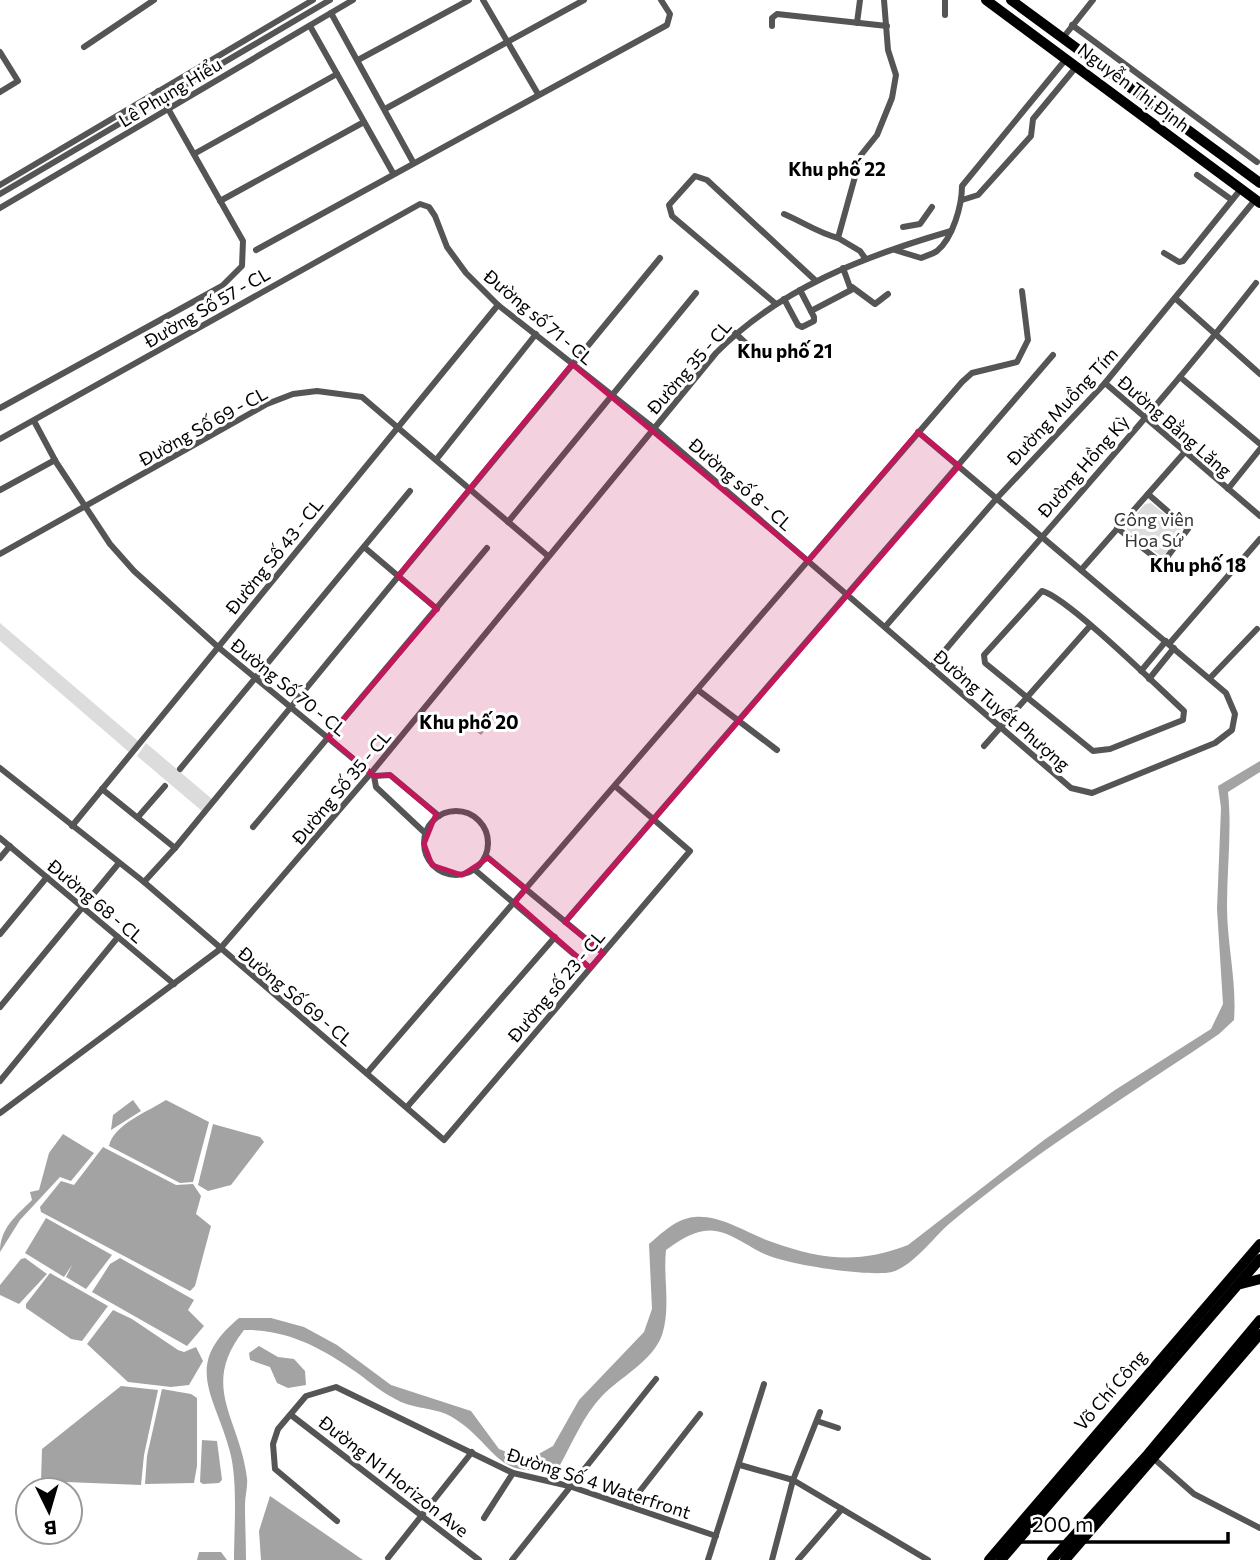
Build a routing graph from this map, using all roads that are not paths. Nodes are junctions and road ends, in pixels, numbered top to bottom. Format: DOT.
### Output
graph roads {
  1 [pos="154,0"];
  2 [pos="313,0"];
  3 [pos="330,0"];
  4 [pos="345,0"];
  5 [pos="354,0"];
  6 [pos="469,0"];
  7 [pos="483,0"];
  8 [pos="584,0"];
  9 [pos="661,0"];
  10 [pos="860,0"];
  11 [pos="884,0"];
  12 [pos="945,0"];
  13 [pos="986,0"];
  14 [pos="998,0"];
  15 [pos="1012,0"];
  16 [pos="1021,0"];
  17 [pos="1093,0"];
  18 [pos="331,13"];
  19 [pos="945,15"];
  20 [pos="857,23"];
  21 [pos="310,26"];
  22 [pos="772,26"];
  23 [pos="887,26"];
  24 [pos="1069,29"];
  25 [pos="507,42"];
  26 [pos="84,47"];
  27 [pos="1072,51"];
  28 [pos="0,52"];
  29 [pos="1083,59"];
  30 [pos="358,61"];
  31 [pos="337,74"];
  32 [pos="1137,80"];
  33 [pos="158,91"];
  34 [pos="0,92"];
  35 [pos="538,94"];
  36 [pos="166,105"];
  37 [pos="385,109"];
  38 [pos="363,122"];
  39 [pos="77,144"];
  40 [pos="194,154"];
  41 [pos="84,157"];
  42 [pos="413,162"];
  43 [pos="393,173"];
  44 [pos="1197,175"];
  45 [pos="1253,175"];
  46 [pos="0,185"];
  47 [pos="0,194"];
  48 [pos="1259,197"];
  49 [pos="962,200"];
  50 [pos="1232,200"];
  51 [pos="220,201"];
  52 [pos="0,206"];
  53 [pos="429,207"];
  54 [pos="932,207"];
  55 [pos="784,214"];
  56 [pos="903,227"];
  57 [pos="951,230"];
  58 [pos="838,238"];
  59 [pos="256,250"];
  60 [pos="895,250"];
  61 [pos="1164,253"];
  62 [pos="660,258"];
  63 [pos="865,258"];
  64 [pos="843,268"];
  65 [pos="816,281"];
  66 [pos="1256,284"];
  67 [pos="852,287"];
  68 [pos="800,290"];
  69 [pos="1022,291"];
  70 [pos="696,293"];
  71 [pos="888,294"];
  72 [pos="784,299"];
  73 [pos="1176,299"];
  74 [pos="776,304"];
  75 [pos="498,305"];
  76 [pos="811,311"];
  77 [pos="735,333"];
  78 [pos="536,334"];
  79 [pos="1215,335"];
  80 [pos="750,347"];
  81 [pos="1053,355"];
  82 [pos="572,365"];
  83 [pos="1258,370"];
  84 [pos="1181,377"];
  85 [pos="1105,383"];
  86 [pos="613,396"];
  87 [pos="0,408"];
  88 [pos="1144,418"];
  89 [pos="34,421"];
  90 [pos="398,427"];
  91 [pos="655,429"];
  92 [pos="918,432"];
  93 [pos="0,439"];
  94 [pos="1260,447"];
  95 [pos="1184,453"];
  96 [pos="54,460"];
  97 [pos="436,460"];
  98 [pos="959,466"];
  99 [pos="470,489"];
  100 [pos="1228,489"];
  101 [pos="0,490"];
  102 [pos="411,491"];
  103 [pos="1148,494"];
  104 [pos="997,498"];
  105 [pos="86,507"];
  106 [pos="1260,516"];
  107 [pos="508,522"];
  108 [pos="1118,528"];
  109 [pos="1041,535"];
  110 [pos="1260,539"];
  111 [pos="364,547"];
  112 [pos="487,548"];
  113 [pos="0,554"];
  114 [pos="548,556"];
  115 [pos="808,561"];
  116 [pos="1081,570"];
  117 [pos="398,576"];
  118 [pos="846,594"];
  119 [pos="437,609"];
  120 [pos="1090,626"];
  121 [pos="885,627"];
  122 [pos="1257,629"];
  123 [pos="1170,644"];
  124 [pos="218,647"];
  125 [pos="931,667"];
  126 [pos="1141,671"];
  127 [pos="255,677"];
  128 [pos="1210,678"];
  129 [pos="1149,679"];
  130 [pos="698,690"];
  131 [pos="1027,697"];
  132 [pos="290,708"];
  133 [pos="738,723"];
  134 [pos="1001,726"];
  135 [pos="328,737"];
  136 [pos="984,746"];
  137 [pos="777,750"];
  138 [pos="180,769"];
  139 [pos="1,771"];
  140 [pos="373,775"];
  141 [pos="165,786"];
  142 [pos="615,786"];
  143 [pos="102,789"];
  144 [pos="439,816"];
  145 [pos="138,817"];
  146 [pos="656,819"];
  147 [pos="72,825"];
  148 [pos="253,827"];
  149 [pos="425,833"];
  150 [pos="0,838"];
  151 [pos="10,846"];
  152 [pos="175,848"];
  153 [pos="486,856"];
  154 [pos="0,858"];
  155 [pos="119,863"];
  156 [pos="475,870"];
  157 [pos="47,877"];
  158 [pos="144,882"];
  159 [pos="526,889"];
  160 [pos="515,902"];
  161 [pos="83,908"];
  162 [pos="565,922"];
  163 [pos="0,934"];
  164 [pos="118,937"];
  165 [pos="555,937"];
  166 [pos="219,950"];
  167 [pos="603,953"];
  168 [pos="590,968"];
  169 [pos="174,984"];
  170 [pos="0,1007"];
  171 [pos="367,1073"];
  172 [pos="0,1081"];
  173 [pos="407,1107"];
  174 [pos="0,1113"];
  175 [pos="444,1140"];
  176 [pos="1260,1244"];
  177 [pos="1260,1259"];
  178 [pos="1260,1279"];
  179 [pos="1238,1285"];
  180 [pos="1260,1320"];
  181 [pos="1260,1334"];
  182 [pos="1185,1337"];
  183 [pos="656,1379"];
  184 [pos="764,1384"];
  185 [pos="820,1412"];
  186 [pos="700,1414"];
  187 [pos="291,1415"];
  188 [pos="817,1421"];
  189 [pos="838,1428"];
  190 [pos="472,1452"];
  191 [pos="1150,1456"];
  192 [pos="740,1465"];
  193 [pos="513,1473"];
  194 [pos="793,1480"];
  195 [pos="569,1486"];
  196 [pos="629,1505"];
  197 [pos="842,1509"];
  198 [pos="422,1515"];
  199 [pos="484,1518"];
  200 [pos="337,1521"];
  201 [pos="1260,1528"];
  202 [pos="716,1536"];
  203 [pos="388,1558"];
  204 [pos="479,1560"];
  205 [pos="512,1560"];
  206 [pos="708,1560"];
  207 [pos="772,1560"];
  208 [pos="798,1560"];
  209 [pos="929,1560"];
  210 [pos="989,1560"];
  211 [pos="1001,1560"];
  212 [pos="1052,1560"];
  213 [pos="1065,1560"];
  1 -- 26 [label="street"];
  2 -- 33 [label="street, Lê Phụng Hiểu"];
  3 -- 36 [label="street, Lê Phụng Hiểu"];
  4 -- 36 [label="street, Lê Phụng Hiểu"];
  5 -- 18 [label="street, Lê Phụng Hiểu"];
  6 -- 30 [label="street"];
  7 -- 25 [label="street"];
  8 -- 25 [label="street"];
  9 -- 35 [label="street"];
  10 -- 20 [label="street"];
  11 -- 23 [label="street"];
  12 -- 19 [label="street"];
  13 -- 27 [label="main road, Nguyễn Thị Định"];
  14 -- 27 [label="main road, Nguyễn Thị Định"];
  15 -- 27 [label="main road, Nguyễn Thị Định"];
  16 -- 24 [label="main road, Nguyễn Thị Định"];
  17 -- 24 [label="street"];
  18 -- 21 [label="street, Lê Phụng Hiểu"];
  18 -- 30 [label="street"];
  20 -- 22 [label="street"];
  20 -- 23 [label="street"];
  21 -- 31 [label="street"];
  21 -- 36 [label="street, Lê Phụng Hiểu"];
  23 -- 58 [label="street"];
  24 -- 27 [label="main road, Nguyễn Thị Định"];
  24 -- 32 [label="street"];
  25 -- 35 [label="street"];
  25 -- 37 [label="street"];
  27 -- 29 [label="main road, Nguyễn Thị Định"];
  27 -- 29 [label="main road, Nguyễn Thị Định"];
  27 -- 49 [label="street, Đường 35 - CL"];
  28 -- 34 [label="street"];
  29 -- 32 [label="main road, Nguyễn Thị Định"];
  29 -- 45 [label="main road, Nguyễn Thị Định"];
  29 -- 45 [label="main road, Nguyễn Thị Định"];
  29 -- 49 [label="street"];
  30 -- 37 [label="street"];
  31 -- 38 [label="street"];
  31 -- 40 [label="street"];
  32 -- 45 [label="main road, Nguyễn Thị Định"];
  33 -- 36 [label="street"];
  33 -- 39 [label="street, Lê Phụng Hiểu"];
  35 -- 42 [label="street"];
  36 -- 39 [label="street, Lê Phụng Hiểu"];
  36 -- 40 [label="street"];
  36 -- 41 [label="street, Lê Phụng Hiểu"];
  37 -- 42 [label="street"];
  38 -- 43 [label="street"];
  38 -- 51 [label="street"];
  39 -- 41 [label="street"];
  39 -- 46 [label="street, Lê Phụng Hiểu"];
  39 -- 47 [label="street, Lê Phụng Hiểu"];
  40 -- 51 [label="street"];
  41 -- 52 [label="street, Lê Phụng Hiểu"];
  42 -- 43 [label="street"];
  43 -- 59 [label="street"];
  44 -- 50 [label="street"];
  45 -- 48 [label="main road, Nguyễn Thị Định"];
  45 -- 50 [label="street"];
  48 -- 73 [label="street, Đường Muồng Tím"];
  49 -- 57 [label="street, Đường 35 - CL"];
  50 -- 61 [label="street"];
  51 -- 87 [label="street"];
  53 -- 75 [label="street, Đường số 71 - CL"];
  53 -- 89 [label="street, Đường Số 57 - CL"];
  54 -- 56 [label="street"];
  55 -- 58 [label="street"];
  57 -- 60 [label="street, Đường 35 - CL"];
  57 -- 60 [label="street, Đường 35 - CL"];
  58 -- 63 [label="street"];
  60 -- 63 [label="street, Đường 35 - CL"];
  62 -- 82 [label="street"];
  63 -- 64 [label="street, Đường 35 - CL"];
  64 -- 65 [label="street, Đường 35 - CL"];
  64 -- 67 [label="street"];
  65 -- 68 [label="street, Đường 35 - CL"];
  65 -- 74 [label="street"];
  66 -- 79 [label="street, Đường Hồng Kỳ"];
  67 -- 71 [label="street"];
  67 -- 76 [label="street"];
  68 -- 72 [label="street, Đường 35 - CL"];
  68 -- 76 [label="street"];
  69 -- 92 [label="street"];
  70 -- 86 [label="street"];
  72 -- 74 [label="street, Đường 35 - CL"];
  72 -- 76 [label="street"];
  73 -- 79 [label="street"];
  73 -- 85 [label="street, Đường Muồng Tím"];
  74 -- 77 [label="street, Đường 35 - CL"];
  75 -- 78 [label="street, Đường số 71 - CL"];
  75 -- 90 [label="street, Đường Số 43 - CL"];
  77 -- 80 [label="street"];
  77 -- 91 [label="street, Đường 35 - CL"];
  78 -- 82 [label="street, Đường số 71 - CL"];
  78 -- 97 [label="street"];
  79 -- 83 [label="street"];
  79 -- 84 [label="street, Đường Hồng Kỳ"];
  81 -- 98 [label="street"];
  82 -- 86 [label="street, Đường số 71 - CL"];
  82 -- 99 [label="street"];
  84 -- 88 [label="street, Đường Hồng Kỳ"];
  84 -- 94 [label="street"];
  85 -- 88 [label="street, Đường Bằng Lăng"];
  85 -- 104 [label="street, Đường Muồng Tím"];
  86 -- 91 [label="street, Đường số 71 - CL"];
  86 -- 107 [label="street"];
  88 -- 95 [label="street, Đường Bằng Lăng"];
  88 -- 109 [label="street, Đường Hồng Kỳ"];
  89 -- 93 [label="street, Đường Số 57 - CL"];
  89 -- 96 [label="street, Đường Số 70 - CL"];
  90 -- 97 [label="street, Đường Số 69 - CL"];
  90 -- 105 [label="street, Đường Số 69 - CL"];
  90 -- 124 [label="street, Đường Số 43 - CL"];
  91 -- 114 [label="street, Đường Số 35 - CL"];
  91 -- 115 [label="street, Đường số 8 - CL"];
  92 -- 98 [label="street, Đường Tuyết Phượng"];
  92 -- 115 [label="street"];
  94 -- 100 [label="street"];
  95 -- 100 [label="street, Đường Bằng Lăng"];
  95 -- 103 [label="street"];
  96 -- 101 [label="street"];
  96 -- 105 [label="street, Đường Số 70 - CL"];
  97 -- 99 [label="street, Đường Số 69 - CL"];
  98 -- 104 [label="street, Đường Tuyết Phượng"];
  98 -- 118 [label="street"];
  99 -- 107 [label="street, Đường Số 69 - CL"];
  99 -- 117 [label="street"];
  100 -- 106 [label="street, Đường Bằng Lăng"];
  102 -- 111 [label="street"];
  103 -- 108 [label="street"];
  103 -- 108 [label="street"];
  104 -- 109 [label="street, Đường Tuyết Phượng"];
  104 -- 121 [label="street, Đường Muồng Tím"];
  105 -- 113 [label="street, Đường Số 69 - CL"];
  105 -- 124 [label="street, Đường Số 70 - CL"];
  107 -- 114 [label="street, Đường Số 69 - CL"];
  108 -- 116 [label="street"];
  109 -- 116 [label="street, Đường Tuyết Phượng"];
  109 -- 125 [label="street, Đường Hồng Kỳ"];
  110 -- 123 [label="street"];
  111 -- 117 [label="street"];
  111 -- 127 [label="street"];
  112 -- 119 [label="street"];
  114 -- 140 [label="street, Đường Số 35 - CL"];
  115 -- 118 [label="street, Đường số 8 - CL"];
  115 -- 130 [label="street"];
  116 -- 123 [label="street, Đường Tuyết Phượng"];
  117 -- 119 [label="street"];
  117 -- 132 [label="street"];
  118 -- 121 [label="street, Đường Tuyết Phượng"];
  118 -- 133 [label="street"];
  119 -- 135 [label="street"];
  120 -- 126 [label="street"];
  120 -- 131 [label="street"];
  120 -- 131 [label="street"];
  121 -- 125 [label="street, Đường Tuyết Phượng"];
  122 -- 128 [label="street"];
  123 -- 126 [label="street"];
  123 -- 128 [label="street, Đường Tuyết Phượng"];
  123 -- 129 [label="street"];
  124 -- 127 [label="street, Đường Số 70 - CL"];
  124 -- 143 [label="street, Đường Số 43 - CL"];
  125 -- 134 [label="street, Đường Tuyết Phượng"];
  126 -- 129 [label="street"];
  127 -- 132 [label="street, Đường Số 70 - CL"];
  127 -- 138 [label="street"];
  128 -- 134 [label="street, Đường Tuyết Phượng"];
  129 -- 131 [label="street"];
  130 -- 133 [label="street"];
  130 -- 142 [label="street"];
  131 -- 134 [label="street"];
  132 -- 135 [label="street, Đường Số 70 - CL"];
  132 -- 152 [label="street"];
  133 -- 137 [label="street"];
  133 -- 146 [label="street"];
  134 -- 136 [label="street"];
  135 -- 140 [label="street, Đường Số 70 - CL"];
  135 -- 148 [label="street"];
  139 -- 147 [label="street, Đường Số 69 - CL"];
  140 -- 144 [label="street, Đường Số 70 - CL"];
  140 -- 149 [label="street, Đường Số 70 - CL"];
  140 -- 166 [label="street, Đường Số 35 - CL"];
  141 -- 145 [label="street"];
  142 -- 146 [label="street"];
  142 -- 159 [label="street"];
  143 -- 145 [label="street"];
  143 -- 147 [label="street, Đường Số 43 - CL"];
  144 -- 149 [label="street"];
  144 -- 153 [label="street"];
  145 -- 152 [label="street"];
  146 -- 162 [label="street"];
  146 -- 167 [label="street, Đường số 23 - CL"];
  147 -- 155 [label="street, Đường Số 69 - CL"];
  149 -- 156 [label="street"];
  150 -- 151 [label="street, Đường 68 - CL"];
  151 -- 154 [label="street"];
  151 -- 157 [label="street, Đường 68 - CL"];
  152 -- 158 [label="street"];
  153 -- 156 [label="street"];
  153 -- 159 [label="street"];
  155 -- 158 [label="street, Đường Số 69 - CL"];
  155 -- 161 [label="street"];
  156 -- 160 [label="street"];
  157 -- 161 [label="street, Đường 68 - CL"];
  157 -- 163 [label="street"];
  158 -- 166 [label="street, Đường Số 69 - CL"];
  159 -- 160 [label="street"];
  159 -- 162 [label="street"];
  160 -- 165 [label="street"];
  160 -- 171 [label="street"];
  161 -- 164 [label="street, Đường 68 - CL"];
  161 -- 170 [label="street"];
  162 -- 167 [label="street"];
  164 -- 169 [label="street, Đường 68 - CL"];
  164 -- 172 [label="street"];
  165 -- 168 [label="street"];
  165 -- 173 [label="street"];
  166 -- 169 [label="street, Đường Số 35 - CL"];
  166 -- 171 [label="street, Đường Số 69 - CL"];
  167 -- 168 [label="street, Đường số 23 - CL"];
  168 -- 175 [label="street, Đường số 23 - CL"];
  169 -- 174 [label="street, Đường Số 35 - CL"];
  171 -- 173 [label="street, Đường Số 69 - CL"];
  173 -- 175 [label="street, Đường Số 69 - CL"];
  176 -- 182 [label="main road, Võ Chí Công"];
  177 -- 179 [label="main road, Võ Chí Công"];
  178 -- 179 [label="main road"];
  179 -- 182 [label="main road, Võ Chí Công"];
  180 -- 191 [label="main road"];
  181 -- 191 [label="main road"];
  182 -- 210 [label="main road, Võ Chí Công"];
  182 -- 211 [label="main road, Võ Chí Công"];
  183 -- 195 [label="street"];
  184 -- 192 [label="street"];
  185 -- 188 [label="street"];
  186 -- 196 [label="street"];
  187 -- 190 [label="street, Đường Số 4 Waterfront"];
  187 -- 198 [label="street, Đường N1 Horizon Ave"];
  187 -- 200 [label="street, Đường Số 4 Waterfront"];
  188 -- 189 [label="street"];
  188 -- 194 [label="street"];
  190 -- 193 [label="street, Đường Số 4 Waterfront"];
  190 -- 198 [label="street"];
  191 -- 201 [label="street"];
  191 -- 212 [label="main road"];
  191 -- 213 [label="main road"];
  192 -- 194 [label="street"];
  192 -- 202 [label="street"];
  193 -- 195 [label="street, Đường Số 4 Waterfront"];
  193 -- 199 [label="street"];
  194 -- 197 [label="street"];
  194 -- 207 [label="street"];
  195 -- 196 [label="street, Đường Số 4 Waterfront"];
  195 -- 205 [label="street"];
  196 -- 202 [label="street, Đường Số 4 Waterfront"];
  197 -- 208 [label="street"];
  197 -- 209 [label="street"];
  198 -- 203 [label="street"];
  198 -- 204 [label="street, Đường N1 Horizon Ave"];
  202 -- 206 [label="street"];
}
